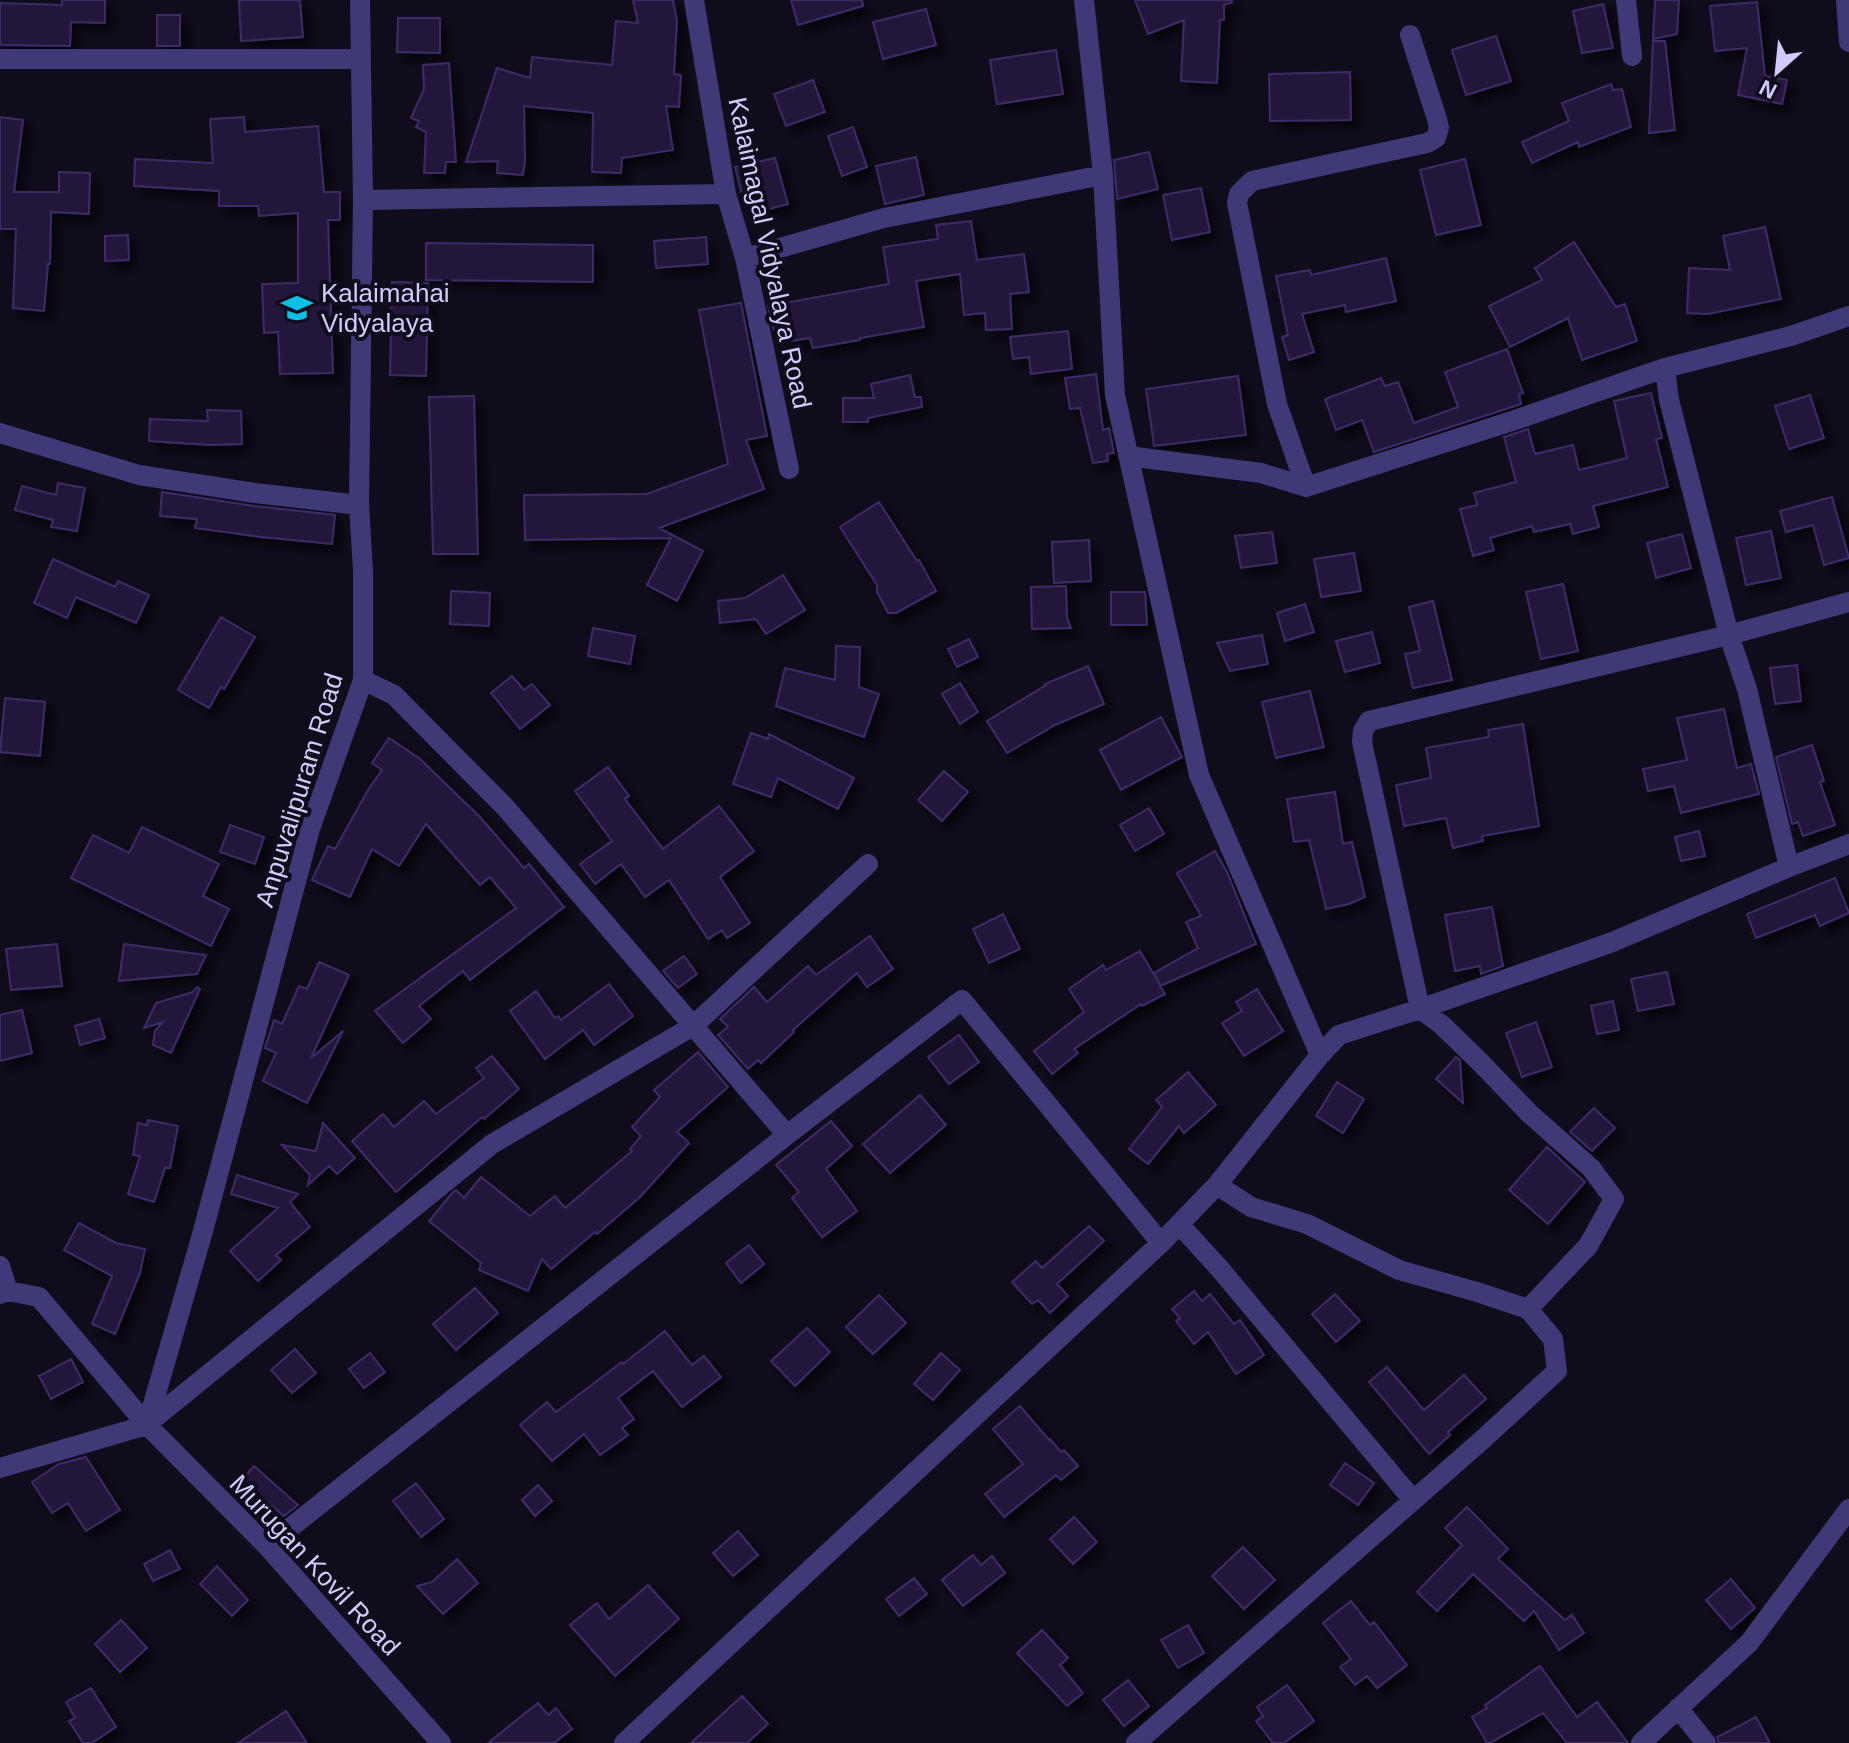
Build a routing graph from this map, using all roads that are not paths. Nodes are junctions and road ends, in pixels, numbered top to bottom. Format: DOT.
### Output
graph roads {
  1 [pos="360,0"];
  2 [pos="694,0"];
  3 [pos="1084,0"];
  4 [pos="1626,0"];
  5 [pos="1846,0"];
  6 [pos="1410,35"];
  7 [pos="1849,42"];
  8 [pos="1632,56"];
  9 [pos="0,59"];
  10 [pos="360,59"];
  11 [pos="1103,175"];
  12 [pos="726,194"];
  13 [pos="363,200"];
  14 [pos="745,258"];
  15 [pos="1849,316"];
  16 [pos="1665,368"];
  17 [pos="0,433"];
  18 [pos="1128,456"];
  19 [pos="789,469"];
  20 [pos="1306,487"];
  21 [pos="359,505"];
  22 [pos="1849,602"];
  23 [pos="1729,635"];
  24 [pos="363,680"];
  25 [pos="1849,844"];
  26 [pos="868,864"];
  27 [pos="1789,867"];
  28 [pos="1420,1009"];
  29 [pos="693,1026"];
  30 [pos="1320,1055"];
  31 [pos="787,1135"];
  32 [pos="1217,1185"];
  33 [pos="1179,1224"];
  34 [pos="1161,1243"];
  35 [pos="0,1266"];
  36 [pos="4,1293"];
  37 [pos="1528,1309"];
  38 [pos="147,1425"];
  39 [pos="0,1468"];
  40 [pos="1413,1500"];
  41 [pos="1849,1509"];
  42 [pos="267,1546"];
  43 [pos="1678,1708"];
  44 [pos="441,1743"];
  45 [pos="624,1743"];
  46 [pos="1136,1743"];
  47 [pos="1641,1743"];
  48 [pos="1706,1743"];
  1 -- 10 [label="street, Anpuvalipuram Road"];
  2 -- 12 [label="street, Kalaimagal Vidyalaya Road"];
  3 -- 11 [label="street"];
  4 -- 8 [label="street"];
  5 -- 7 [label="street"];
  6 -- 20 [label="street"];
  9 -- 10 [label="street"];
  10 -- 13 [label="street, Anpuvalipuram Road"];
  11 -- 14 [label="street"];
  11 -- 18 [label="street"];
  12 -- 13 [label="street"];
  12 -- 14 [label="street, Kalaimagal Vidyalaya Road"];
  13 -- 21 [label="street, Anpuvalipuram Road"];
  14 -- 19 [label="street, Kalaimagal Vidyalaya Road"];
  15 -- 16 [label="street"];
  16 -- 20 [label="street"];
  16 -- 23 [label="street"];
  17 -- 21 [label="street"];
  18 -- 20 [label="street"];
  18 -- 30 [label="street"];
  21 -- 24 [label="street, Anpuvalipuram Road"];
  22 -- 23 [label="street"];
  23 -- 27 [label="street"];
  23 -- 28 [label="street"];
  24 -- 29 [label="street"];
  24 -- 38 [label="street, Anpuvalipuram Road"];
  25 -- 27 [label="street"];
  26 -- 29 [label="street"];
  27 -- 28 [label="street"];
  28 -- 30 [label="street"];
  28 -- 37 [label="street"];
  29 -- 31 [label="street"];
  29 -- 38 [label="street"];
  30 -- 32 [label="street"];
  31 -- 34 [label="street"];
  31 -- 42 [label="street"];
  32 -- 33 [label="street"];
  32 -- 37 [label="street"];
  33 -- 34 [label="street"];
  33 -- 40 [label="street"];
  34 -- 45 [label="street"];
  35 -- 36 [label="street"];
  36 -- 38 [label="street, Murugan Kovil Road"];
  37 -- 40 [label="street"];
  38 -- 39 [label="street"];
  38 -- 42 [label="street, Murugan Kovil Road"];
  40 -- 46 [label="street"];
  41 -- 43 [label="street"];
  42 -- 44 [label="street, Murugan Kovil Road"];
  43 -- 47 [label="street"];
  43 -- 48 [label="street"];
}
